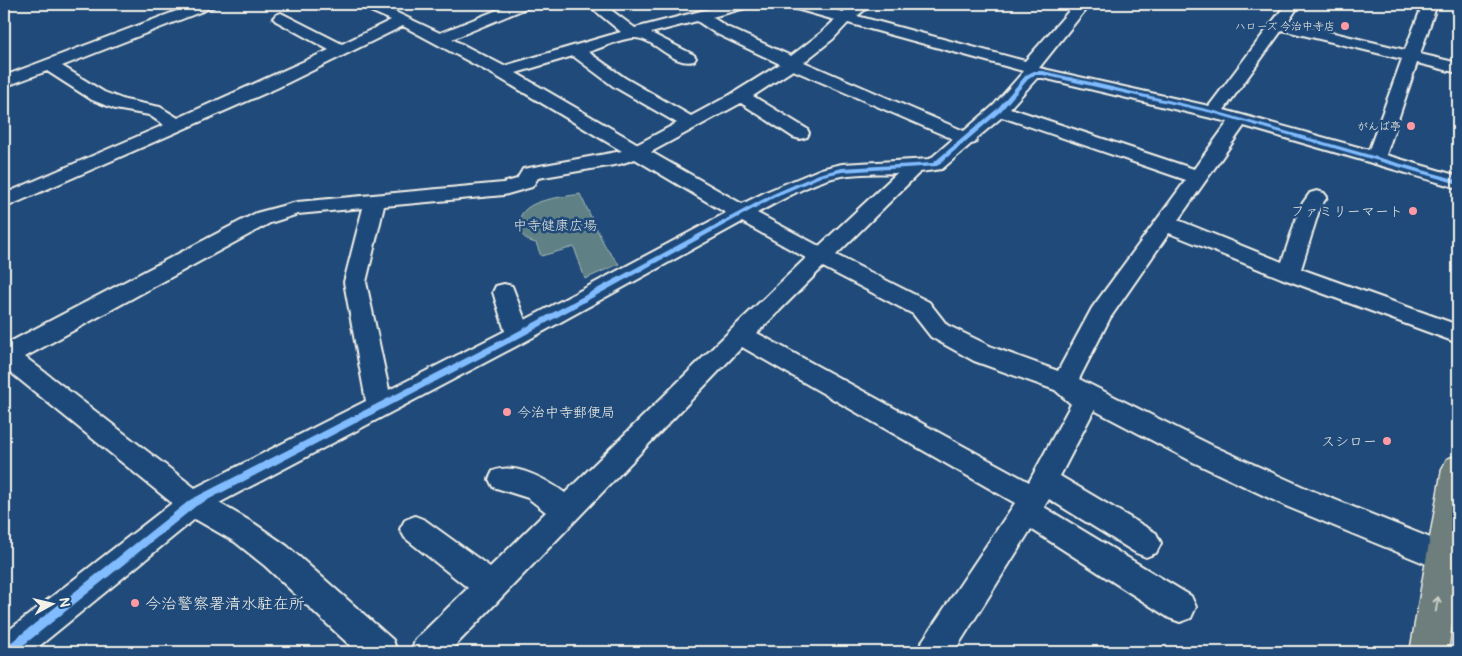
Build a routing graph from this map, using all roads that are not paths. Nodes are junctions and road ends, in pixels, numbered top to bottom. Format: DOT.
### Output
graph roads {
  1 [pos="208,4"];
  2 [pos="366,4"];
  3 [pos="524,4"];
  4 [pos="594,4"];
  5 [pos="744,4"];
  6 [pos="794,4"];
  7 [pos="865,4"];
  8 [pos="1083,4"];
  9 [pos="1293,4"];
  10 [pos="1430,4"];
  11 [pos="698,15"];
  12 [pos="846,17"];
  13 [pos="282,18"];
  14 [pos="402,20"];
  15 [pos="1277,24"];
  16 [pos="633,33"];
  17 [pos="439,39"];
  18 [pos="342,50"];
  19 [pos="575,50"];
  20 [pos="1411,57"];
  21 [pos="688,58"];
  22 [pos="792,63"];
  23 [pos="49,65"];
  24 [pos="1458,68"];
  25 [pos="1031,70"];
  26 [pos="502,72"];
  27 [pos="4,82"];
  28 [pos="741,96"];
  29 [pos="999,110"];
  30 [pos="1213,112"];
  31 [pos="1239,120"];
  32 [pos="690,123"];
  33 [pos="177,125"];
  34 [pos="800,133"];
  35 [pos="968,138"];
  36 [pos="639,151"];
  37 [pos="1375,158"];
  38 [pos="916,165"];
  39 [pos="1198,177"];
  40 [pos="1458,182"];
  41 [pos="1317,197"];
  42 [pos="375,201"];
  43 [pos="4,202"];
  44 [pos="743,214"];
  45 [pos="1165,223"];
  46 [pos="821,257"];
  47 [pos="1289,273"];
  48 [pos="504,292"];
  49 [pos="1458,334"];
  50 [pos="518,335"];
  51 [pos="740,335"];
  52 [pos="4,356"];
  53 [pos="1064,383"];
  54 [pos="380,408"];
  55 [pos="1458,469"];
  56 [pos="503,479"];
  57 [pos="1035,497"];
  58 [pos="193,503"];
  59 [pos="566,511"];
  60 [pos="415,529"];
  61 [pos="1146,543"];
  62 [pos="1451,560"];
  63 [pos="491,587"];
  64 [pos="1180,606"];
  65 [pos="7,652"];
  66 [pos="381,652"];
  67 [pos="427,652"];
  68 [pos="935,652"];
  69 [pos="1429,652"];
  1 -- 23 [label="street"];
  2 -- 14 [label="street"];
  3 -- 17 [label="street"];
  4 -- 16 [label="street"];
  5 -- 11 [label="street"];
  6 -- 12 [label="street"];
  7 -- 12 [label="street"];
  8 -- 25 [label="street"];
  9 -- 15 [label="street"];
  10 -- 20 [label="street"];
  11 -- 16 [label="street"];
  11 -- 22 [label="street"];
  12 -- 22 [label="street"];
  12 -- 25 [label="street"];
  13 -- 18 [label="street"];
  14 -- 17 [label="street"];
  14 -- 18 [label="street"];
  15 -- 20 [label="street"];
  15 -- 30 [label="street"];
  16 -- 19 [label="street"];
  16 -- 21 [label="street"];
  17 -- 26 [label="street"];
  18 -- 33 [label="street"];
  19 -- 26 [label="street"];
  19 -- 32 [label="street"];
  20 -- 24 [label="street"];
  20 -- 37 [label="street"];
  22 -- 28 [label="street"];
  22 -- 35 [label="street"];
  23 -- 27 [label="street"];
  23 -- 33 [label="street"];
  25 -- 29 [label="street"];
  25 -- 30 [label="street"];
  26 -- 36 [label="street"];
  28 -- 32 [label="street"];
  28 -- 34 [label="street"];
  29 -- 35 [label="street"];
  29 -- 39 [label="street"];
  30 -- 31 [label="street"];
  31 -- 37 [label="street"];
  31 -- 39 [label="street"];
  32 -- 36 [label="street"];
  33 -- 43 [label="street"];
  35 -- 38 [label="street"];
  36 -- 42 [label="street"];
  36 -- 44 [label="street"];
  37 -- 40 [label="street"];
  38 -- 44 [label="street"];
  38 -- 46 [label="street"];
  39 -- 45 [label="street"];
  41 -- 47 [label="street"];
  42 -- 52 [label="street"];
  42 -- 54 [label="street"];
  44 -- 46 [label="street"];
  44 -- 50 [label="street"];
  45 -- 47 [label="street"];
  45 -- 53 [label="street"];
  46 -- 51 [label="street"];
  46 -- 53 [label="street"];
  47 -- 49 [label="street"];
  48 -- 50 [label="street"];
  50 -- 54 [label="street"];
  51 -- 57 [label="street"];
  51 -- 59 [label="street"];
  52 -- 58 [label="street"];
  53 -- 57 [label="street"];
  53 -- 62 [label="street"];
  54 -- 58 [label="street"];
  55 -- 62 [label="highway"];
  56 -- 59 [label="street"];
  57 -- 61 [label="street"];
  57 -- 64 [label="street"];
  57 -- 68 [label="street"];
  58 -- 65 [label="street"];
  58 -- 66 [label="street"];
  59 -- 63 [label="street"];
  60 -- 63 [label="street"];
  69 -- 62 [label="highway, one-way"];
  63 -- 67 [label="street"];
}
